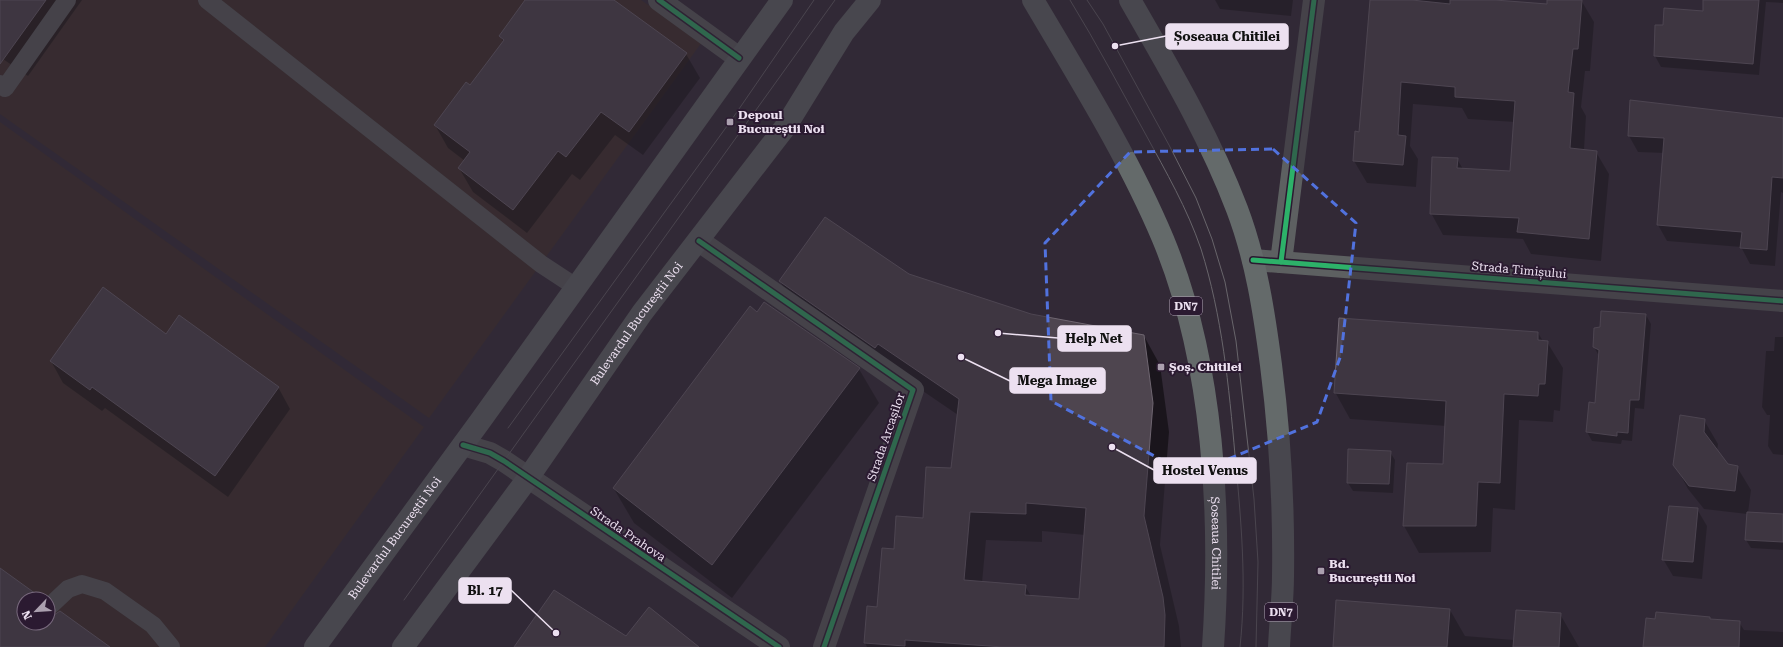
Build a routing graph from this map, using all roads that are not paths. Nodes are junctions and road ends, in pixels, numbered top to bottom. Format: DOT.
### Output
graph roads {
  1 [pos="67,0"];
  2 [pos="207,0"];
  3 [pos="659,0"];
  4 [pos="782,0"];
  5 [pos="870,0"];
  6 [pos="1033,0"];
  7 [pos="1130,0"];
  8 [pos="1314,0"];
  9 [pos="739,58"];
  10 [pos="0,84"];
  11 [pos="699,241"];
  12 [pos="1253,260"];
  13 [pos="1281,262"];
  14 [pos="576,287"];
  15 [pos="1783,301"];
  16 [pos="463,445"];
  17 [pos="528,478"];
  18 [pos="56,600"];
  19 [pos="172,647"];
  20 [pos="315,647"];
  21 [pos="403,647"];
  22 [pos="779,647"];
  23 [pos="824,647"];
  24 [pos="1213,647"];
  25 [pos="1279,647"];
  1 -- 10 [label="lane"];
  2 -- 14 [label="lane"];
  3 -- 9 [label="street"];
  4 -- 9 [label="main road, Bulevardul Bucureștii Noi"];
  5 -- 11 [label="main road, Bulevardul Bucureștii Noi"];
  6 -- 24 [label="main road, Șoseaua Chitilei / DN7"];
  7 -- 12 [label="main road, DN7"];
  8 -- 13 [label="street"];
  9 -- 14 [label="main road, Bulevardul Bucureștii Noi"];
  11 -- 17 [label="main road, Bulevardul Bucureștii Noi"];
  11 -- 23 [label="street, Strada Arcașilor"];
  12 -- 13 [label="street, Strada Timișului"];
  12 -- 25 [label="main road, DN7"];
  13 -- 15 [label="street, Strada Timișului"];
  14 -- 16 [label="main road, Bulevardul Bucureștii Noi"];
  16 -- 17 [label="street, Strada Prahova"];
  16 -- 20 [label="main road, Bulevardul Bucureștii Noi"];
  17 -- 21 [label="main road, Bulevardul Bucureștii Noi"];
  17 -- 22 [label="street, Strada Prahova"];
  18 -- 19 [label="lane"];
}
